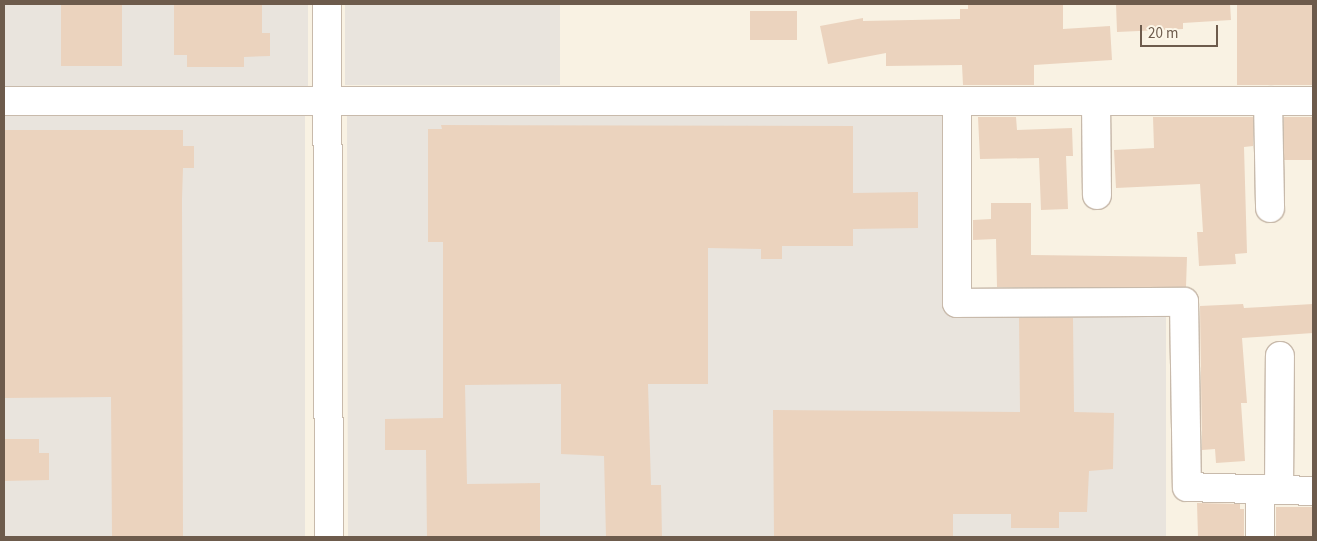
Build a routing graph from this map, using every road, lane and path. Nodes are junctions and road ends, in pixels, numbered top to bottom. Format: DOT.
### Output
graph roads {
  1 [pos="327,4"];
  2 [pos="327,100"];
  3 [pos="4,101"];
  4 [pos="1268,101"];
  5 [pos="1313,101"];
  6 [pos="1096,102"];
  7 [pos="957,103"];
  8 [pos="1097,195"];
  9 [pos="1270,208"];
  10 [pos="1280,356"];
  11 [pos="1269,490"];
  12 [pos="1313,491"];
  13 [pos="329,537"];
  14 [pos="1260,537"];
  1 -- 2 [label="street"];
  2 -- 3 [label="street"];
  2 -- 7 [label="street"];
  2 -- 13 [label="street"];
  4 -- 5 [label="street"];
  4 -- 6 [label="street"];
  4 -- 9 [label="street"];
  6 -- 7 [label="street"];
  6 -- 8 [label="street"];
  7 -- 11 [label="street"];
  10 -- 11 [label="street"];
  11 -- 12 [label="street"];
  11 -- 14 [label="street"];
}
